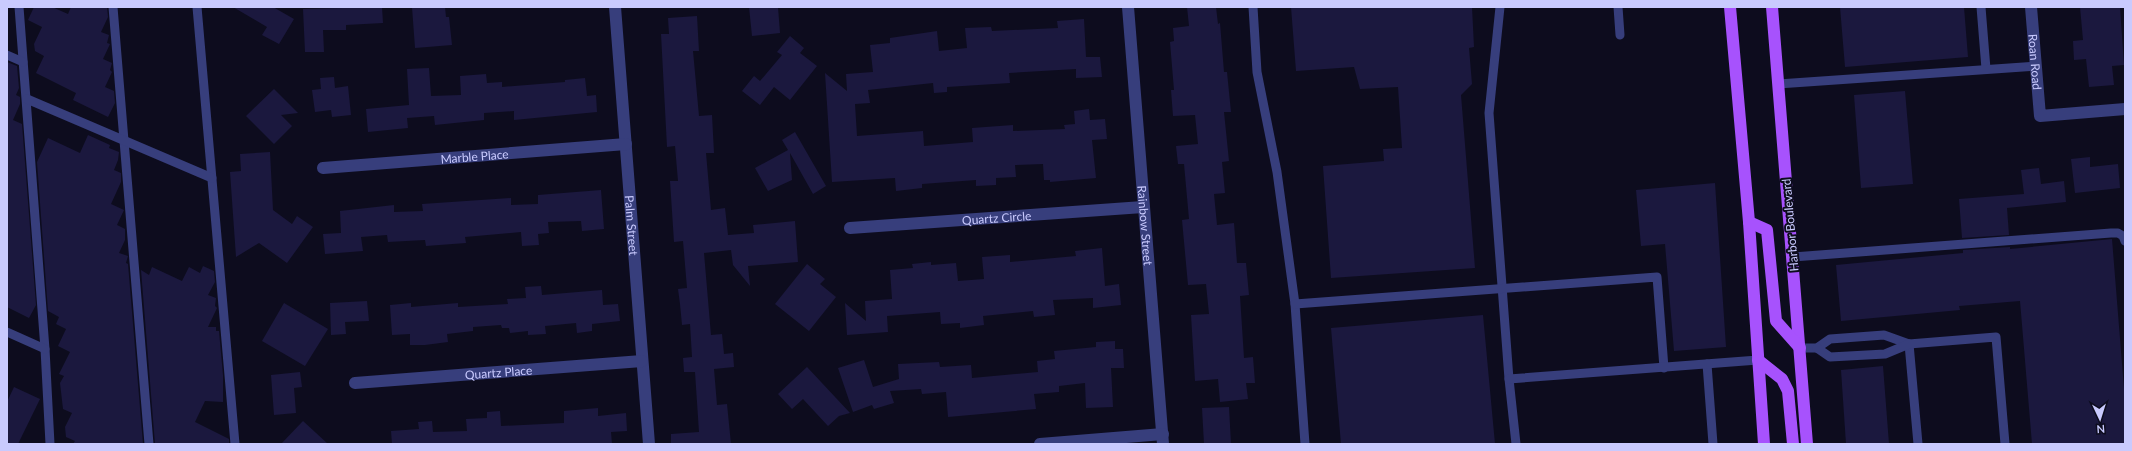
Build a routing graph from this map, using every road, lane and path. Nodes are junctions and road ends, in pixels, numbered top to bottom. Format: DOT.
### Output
graph roads {
  1 [pos="19,7"];
  2 [pos="113,7"];
  3 [pos="196,7"];
  4 [pos="615,7"];
  5 [pos="1128,7"];
  6 [pos="1253,7"];
  7 [pos="1500,7"];
  8 [pos="1618,7"];
  9 [pos="1730,7"];
  10 [pos="1772,7"];
  11 [pos="1981,7"];
  12 [pos="2031,7"];
  13 [pos="1620,35"];
  14 [pos="7,55"];
  15 [pos="23,62"];
  16 [pos="2036,66"];
  17 [pos="1986,69"];
  18 [pos="1778,84"];
  19 [pos="27,99"];
  20 [pos="2125,109"];
  21 [pos="124,141"];
  22 [pos="626,144"];
  23 [pos="323,168"];
  24 [pos="212,178"];
  25 [pos="1143,207"];
  26 [pos="1749,222"];
  27 [pos="850,228"];
  28 [pos="2125,241"];
  29 [pos="1793,257"];
  30 [pos="1502,289"];
  31 [pos="1295,304"];
  32 [pos="7,332"];
  33 [pos="1909,344"];
  34 [pos="1800,348"];
  35 [pos="1817,348"];
  36 [pos="45,349"];
  37 [pos="1758,360"];
  38 [pos="642,361"];
  39 [pos="1707,364"];
  40 [pos="1664,368"];
  41 [pos="1509,379"];
  42 [pos="355,383"];
  43 [pos="1163,439"];
  44 [pos="50,444"];
  45 [pos="149,444"];
  46 [pos="235,444"];
  47 [pos="649,444"];
  48 [pos="1040,444"];
  49 [pos="1305,444"];
  50 [pos="1516,444"];
  51 [pos="1713,444"];
  52 [pos="1764,444"];
  53 [pos="1793,444"];
  54 [pos="1807,444"];
  55 [pos="1918,444"];
  56 [pos="2005,444"];
  1 -- 15 [label="lane"];
  2 -- 21 [label="lane"];
  3 -- 24 [label="lane"];
  4 -- 22 [label="street, Palm Street"];
  5 -- 25 [label="street, Rainbow Street"];
  6 -- 31 [label="lane"];
  7 -- 30 [label="lane"];
  8 -- 13 [label="lane"];
  9 -- 26 [label="main road"];
  10 -- 18 [label="main road, Harbor Boulevard"];
  11 -- 17 [label="lane"];
  12 -- 16 [label="street, Roan Road"];
  14 -- 15 [label="lane"];
  15 -- 19 [label="lane"];
  16 -- 17 [label="lane"];
  16 -- 20 [label="street, Roan Road"];
  17 -- 18 [label="lane"];
  18 -- 29 [label="main road, Harbor Boulevard"];
  19 -- 21 [label="lane"];
  19 -- 36 [label="lane"];
  21 -- 24 [label="lane"];
  21 -- 45 [label="lane"];
  22 -- 23 [label="street, Marble Place"];
  22 -- 38 [label="street, Palm Street"];
  24 -- 46 [label="lane"];
  25 -- 27 [label="street, Quartz Circle"];
  25 -- 43 [label="street, Rainbow Street"];
  26 -- 34 [label="main road"];
  26 -- 37 [label="main road"];
  28 -- 29 [label="lane"];
  29 -- 34 [label="main road, Harbor Boulevard"];
  30 -- 31 [label="lane"];
  30 -- 40 [label="lane"];
  30 -- 41 [label="lane"];
  31 -- 49 [label="lane"];
  32 -- 36 [label="lane"];
  33 -- 35 [label="lane"];
  33 -- 35 [label="lane"];
  33 -- 55 [label="lane"];
  33 -- 56 [label="lane"];
  34 -- 35 [label="lane"];
  34 -- 54 [label="main road, Harbor Boulevard"];
  36 -- 44 [label="lane"];
  37 -- 39 [label="lane"];
  37 -- 52 [label="main road"];
  37 -- 53 [label="main road"];
  38 -- 42 [label="street, Quartz Place"];
  38 -- 47 [label="street, Palm Street"];
  39 -- 40 [label="lane"];
  39 -- 51 [label="lane"];
  40 -- 41 [label="lane"];
  41 -- 50 [label="lane"];
  43 -- 48 [label="street"];
}
